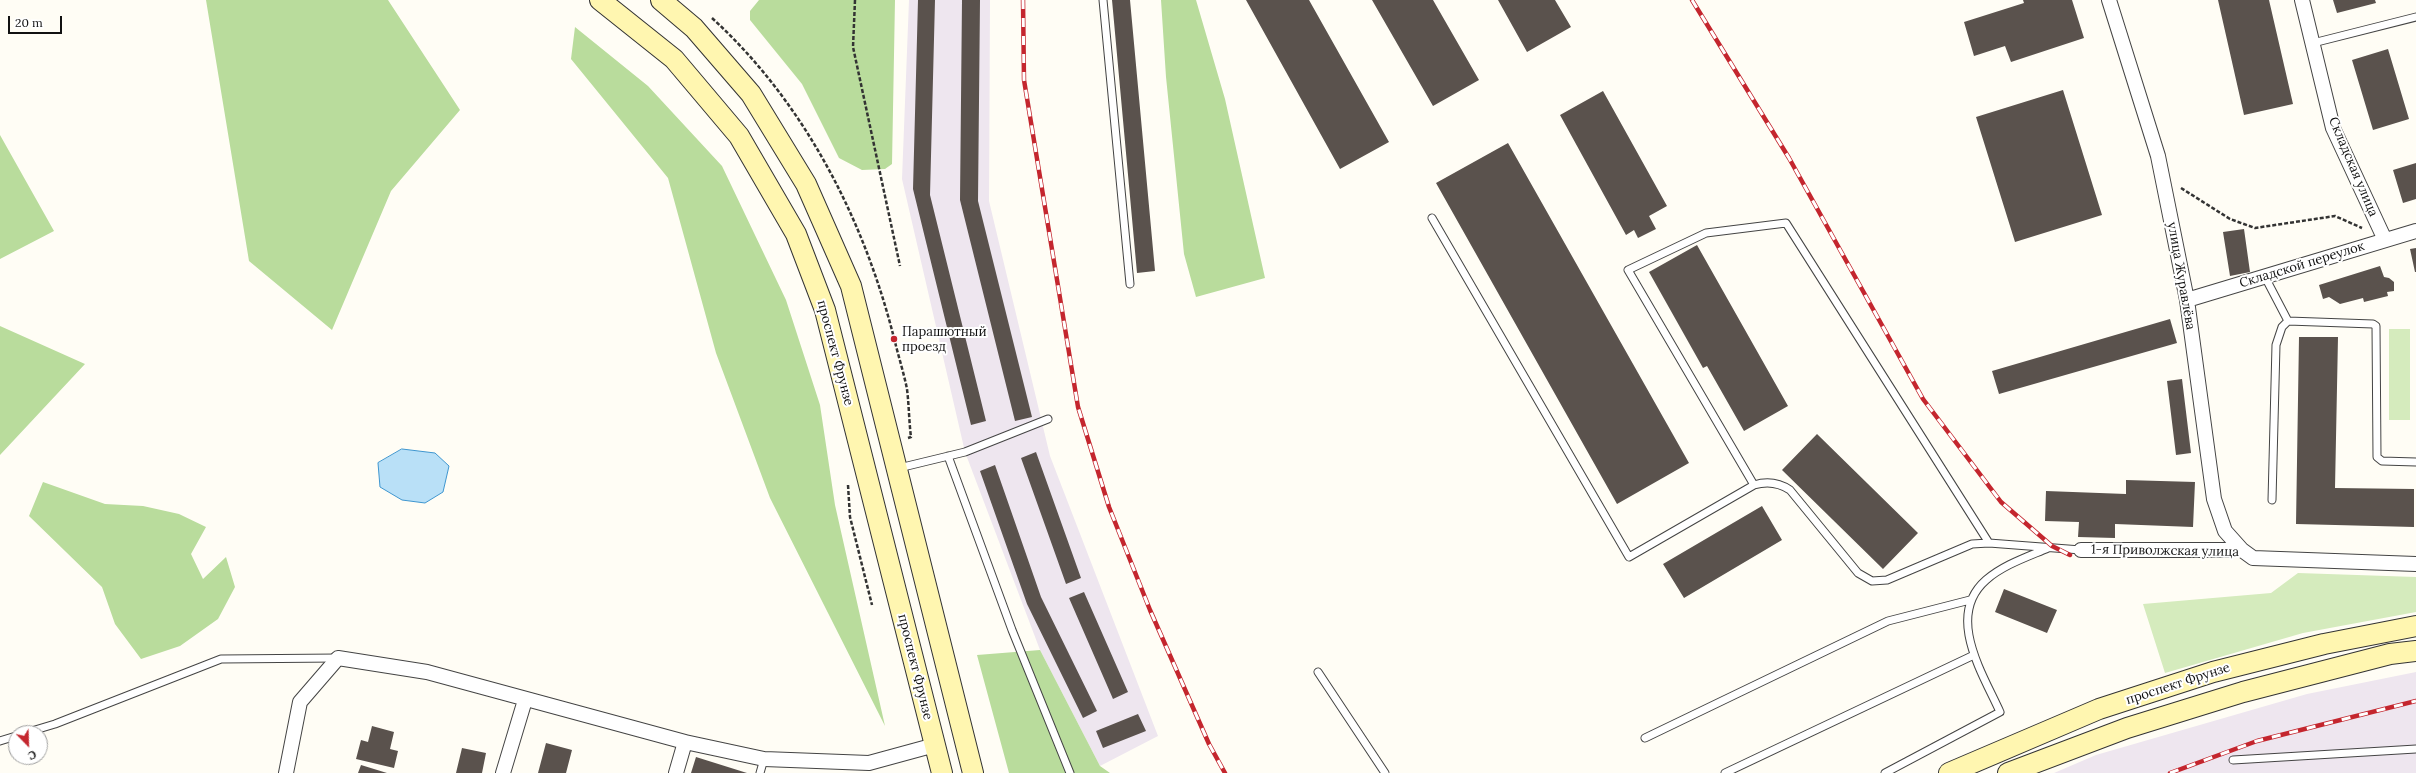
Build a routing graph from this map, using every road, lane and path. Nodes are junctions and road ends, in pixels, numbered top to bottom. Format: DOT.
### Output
graph roads {
  1 [pos="600,0"];
  2 [pos="661,0"];
  3 [pos="856,0"];
  4 [pos="1103,0"];
  5 [pos="2109,0"];
  6 [pos="2302,0"];
  7 [pos="2416,17"];
  8 [pos="2312,43"];
  9 [pos="2181,188"];
  10 [pos="1432,218"];
  11 [pos="2416,231"];
  12 [pos="2385,240"];
  13 [pos="900,266"];
  14 [pos="2264,277"];
  15 [pos="1130,284"];
  16 [pos="2187,300"];
  17 [pos="2288,321"];
  18 [pos="1048,419"];
  19 [pos="948,456"];
  20 [pos="2416,462"];
  21 [pos="896,468"];
  22 [pos="1754,485"];
  23 [pos="2272,500"];
  24 [pos="1989,543"];
  25 [pos="2050,548"];
  26 [pos="2081,550"];
  27 [pos="2242,550"];
  28 [pos="2416,564"];
  29 [pos="1970,600"];
  30 [pos="2416,626"];
  31 [pos="2416,651"];
  32 [pos="1974,655"];
  33 [pos="338,658"];
  34 [pos="1318,672"];
  35 [pos="525,700"];
  36 [pos="48,726"];
  37 [pos="1645,738"];
  38 [pos="685,742"];
  39 [pos="935,745"];
  40 [pos="2416,749"];
  41 [pos="764,759"];
  42 [pos="2233,760"];
  43 [pos="286,773"];
  44 [pos="503,773"];
  45 [pos="676,773"];
  46 [pos="760,773"];
  47 [pos="942,773"];
  48 [pos="974,773"];
  49 [pos="1070,773"];
  50 [pos="1385,773"];
  51 [pos="1725,773"];
  52 [pos="1886,773"];
  53 [pos="1949,773"];
  54 [pos="2008,773"];
  1 -- 39 [label="main road, проспект Фрунзе"];
  2 -- 21 [label="main road"];
  3 -- 13 [label="path"];
  4 -- 15 [label="lane"];
  5 -- 16 [label="street, улица Журавлёва"];
  6 -- 8 [label="street, Складская улица"];
  7 -- 8 [label="lane"];
  8 -- 12 [label="street, Складская улица"];
  9 -- 12 [label="path"];
  10 -- 22 [label="lane"];
  11 -- 12 [label="street, Складской переулок"];
  12 -- 14 [label="street, Складской переулок"];
  14 -- 16 [label="street, Складской переулок"];
  14 -- 17 [label="lane"];
  16 -- 27 [label="street, улица Журавлёва"];
  17 -- 20 [label="lane"];
  17 -- 23 [label="lane"];
  18 -- 19 [label="lane"];
  19 -- 21 [label="lane"];
  19 -- 49 [label="lane"];
  21 -- 48 [label="main road"];
  22 -- 24 [label="lane"];
  22 -- 24 [label="lane"];
  24 -- 25 [label="lane"];
  25 -- 26 [label="lane"];
  25 -- 29 [label="lane"];
  26 -- 27 [label="street, 1-я Приволжская улица"];
  27 -- 28 [label="street, 1-я Приволжская улица"];
  29 -- 32 [label="lane"];
  29 -- 37 [label="lane"];
  30 -- 53 [label="main road, проспект Фрунзе"];
  31 -- 54 [label="main road, проспект Фрунзе"];
  32 -- 51 [label="lane"];
  32 -- 52 [label="lane"];
  33 -- 35 [label="street"];
  33 -- 36 [label="lane"];
  33 -- 43 [label="street"];
  34 -- 50 [label="lane"];
  35 -- 38 [label="street"];
  35 -- 44 [label="street"];
  38 -- 41 [label="street"];
  38 -- 45 [label="street"];
  39 -- 41 [label="street"];
  39 -- 47 [label="main road, проспект Фрунзе"];
  40 -- 42 [label="lane"];
  41 -- 46 [label="lane"];
}
